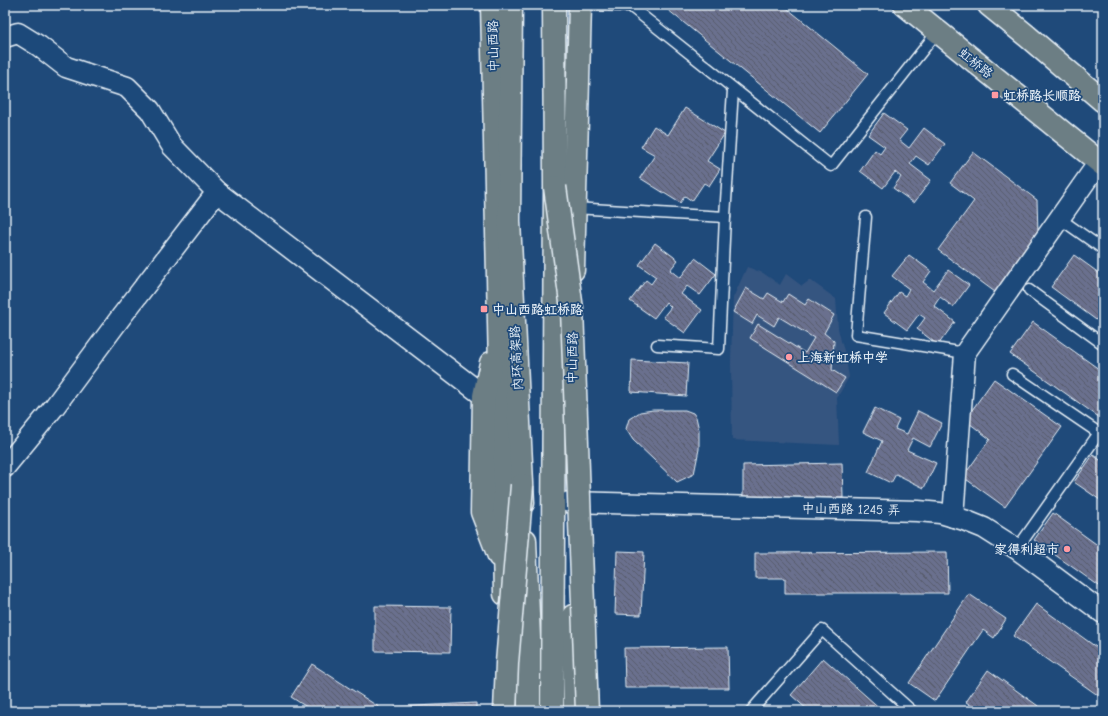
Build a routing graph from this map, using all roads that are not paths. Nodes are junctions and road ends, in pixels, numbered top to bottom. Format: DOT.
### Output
graph roads {
  1 [pos="492,5"];
  2 [pos="511,5"];
  3 [pos="554,5"];
  4 [pos="580,5"];
  5 [pos="905,5"];
  6 [pos="989,5"];
  7 [pos="938,31"];
  8 [pos="5,37"];
  9 [pos="734,90"];
  10 [pos="1103,100"];
  11 [pos="1101,164"];
  12 [pos="555,187"];
  13 [pos="217,192"];
  14 [pos="574,208"];
  15 [pos="725,217"];
  16 [pos="866,217"];
  17 [pos="1060,218"];
  18 [pos="1103,249"];
  19 [pos="1029,290"];
  20 [pos="1103,344"];
  21 [pos="656,345"];
  22 [pos="965,353"];
  23 [pos="1012,374"];
  24 [pos="492,402"];
  25 [pos="1101,435"];
  26 [pos="5,467"];
  27 [pos="522,485"];
  28 [pos="569,502"];
  29 [pos="953,517"];
  30 [pos="1017,549"];
  31 [pos="1103,613"];
  32 [pos="505,711"];
  33 [pos="508,711"];
  34 [pos="529,711"];
  35 [pos="552,711"];
  36 [pos="575,711"];
  37 [pos="587,711"];
  38 [pos="751,711"];
  39 [pos="912,711"];
  1 -- 24 [label="main road, 中山西路"];
  2 -- 27 [label="main road, 内环高架路"];
  3 -- 12 [label="main road"];
  4 -- 9 [label="lane"];
  4 -- 14 [label="main road, 中山西路"];
  5 -- 7 [label="main road, 虹桥路"];
  6 -- 10 [label="main road"];
  7 -- 9 [label="lane"];
  7 -- 11 [label="main road, 虹桥路"];
  8 -- 13 [label="street"];
  9 -- 15 [label="lane"];
  11 -- 17 [label="street"];
  12 -- 35 [label="main road, bridge"];
  12 -- 37 [label="main road, bridge"];
  13 -- 24 [label="street"];
  13 -- 26 [label="street"];
  14 -- 15 [label="lane"];
  14 -- 28 [label="main road, 中山西路"];
  15 -- 21 [label="lane"];
  16 -- 22 [label="lane"];
  17 -- 18 [label="lane"];
  17 -- 22 [label="street"];
  19 -- 20 [label="lane"];
  22 -- 29 [label="street"];
  23 -- 25 [label="lane"];
  24 -- 33 [label="main road, 中山西路"];
  25 -- 30 [label="lane"];
  27 -- 32 [label="main road, bridge"];
  27 -- 34 [label="main road, 内环高架路, bridge"];
  28 -- 29 [label="street, 中山西路 1245 弄"];
  28 -- 36 [label="main road, 中山西路"];
  29 -- 30 [label="street, 中山西路 1245 弄"];
  30 -- 31 [label="street, 中山西路 1245 弄"];
  38 -- 39 [label="lane"];
}
